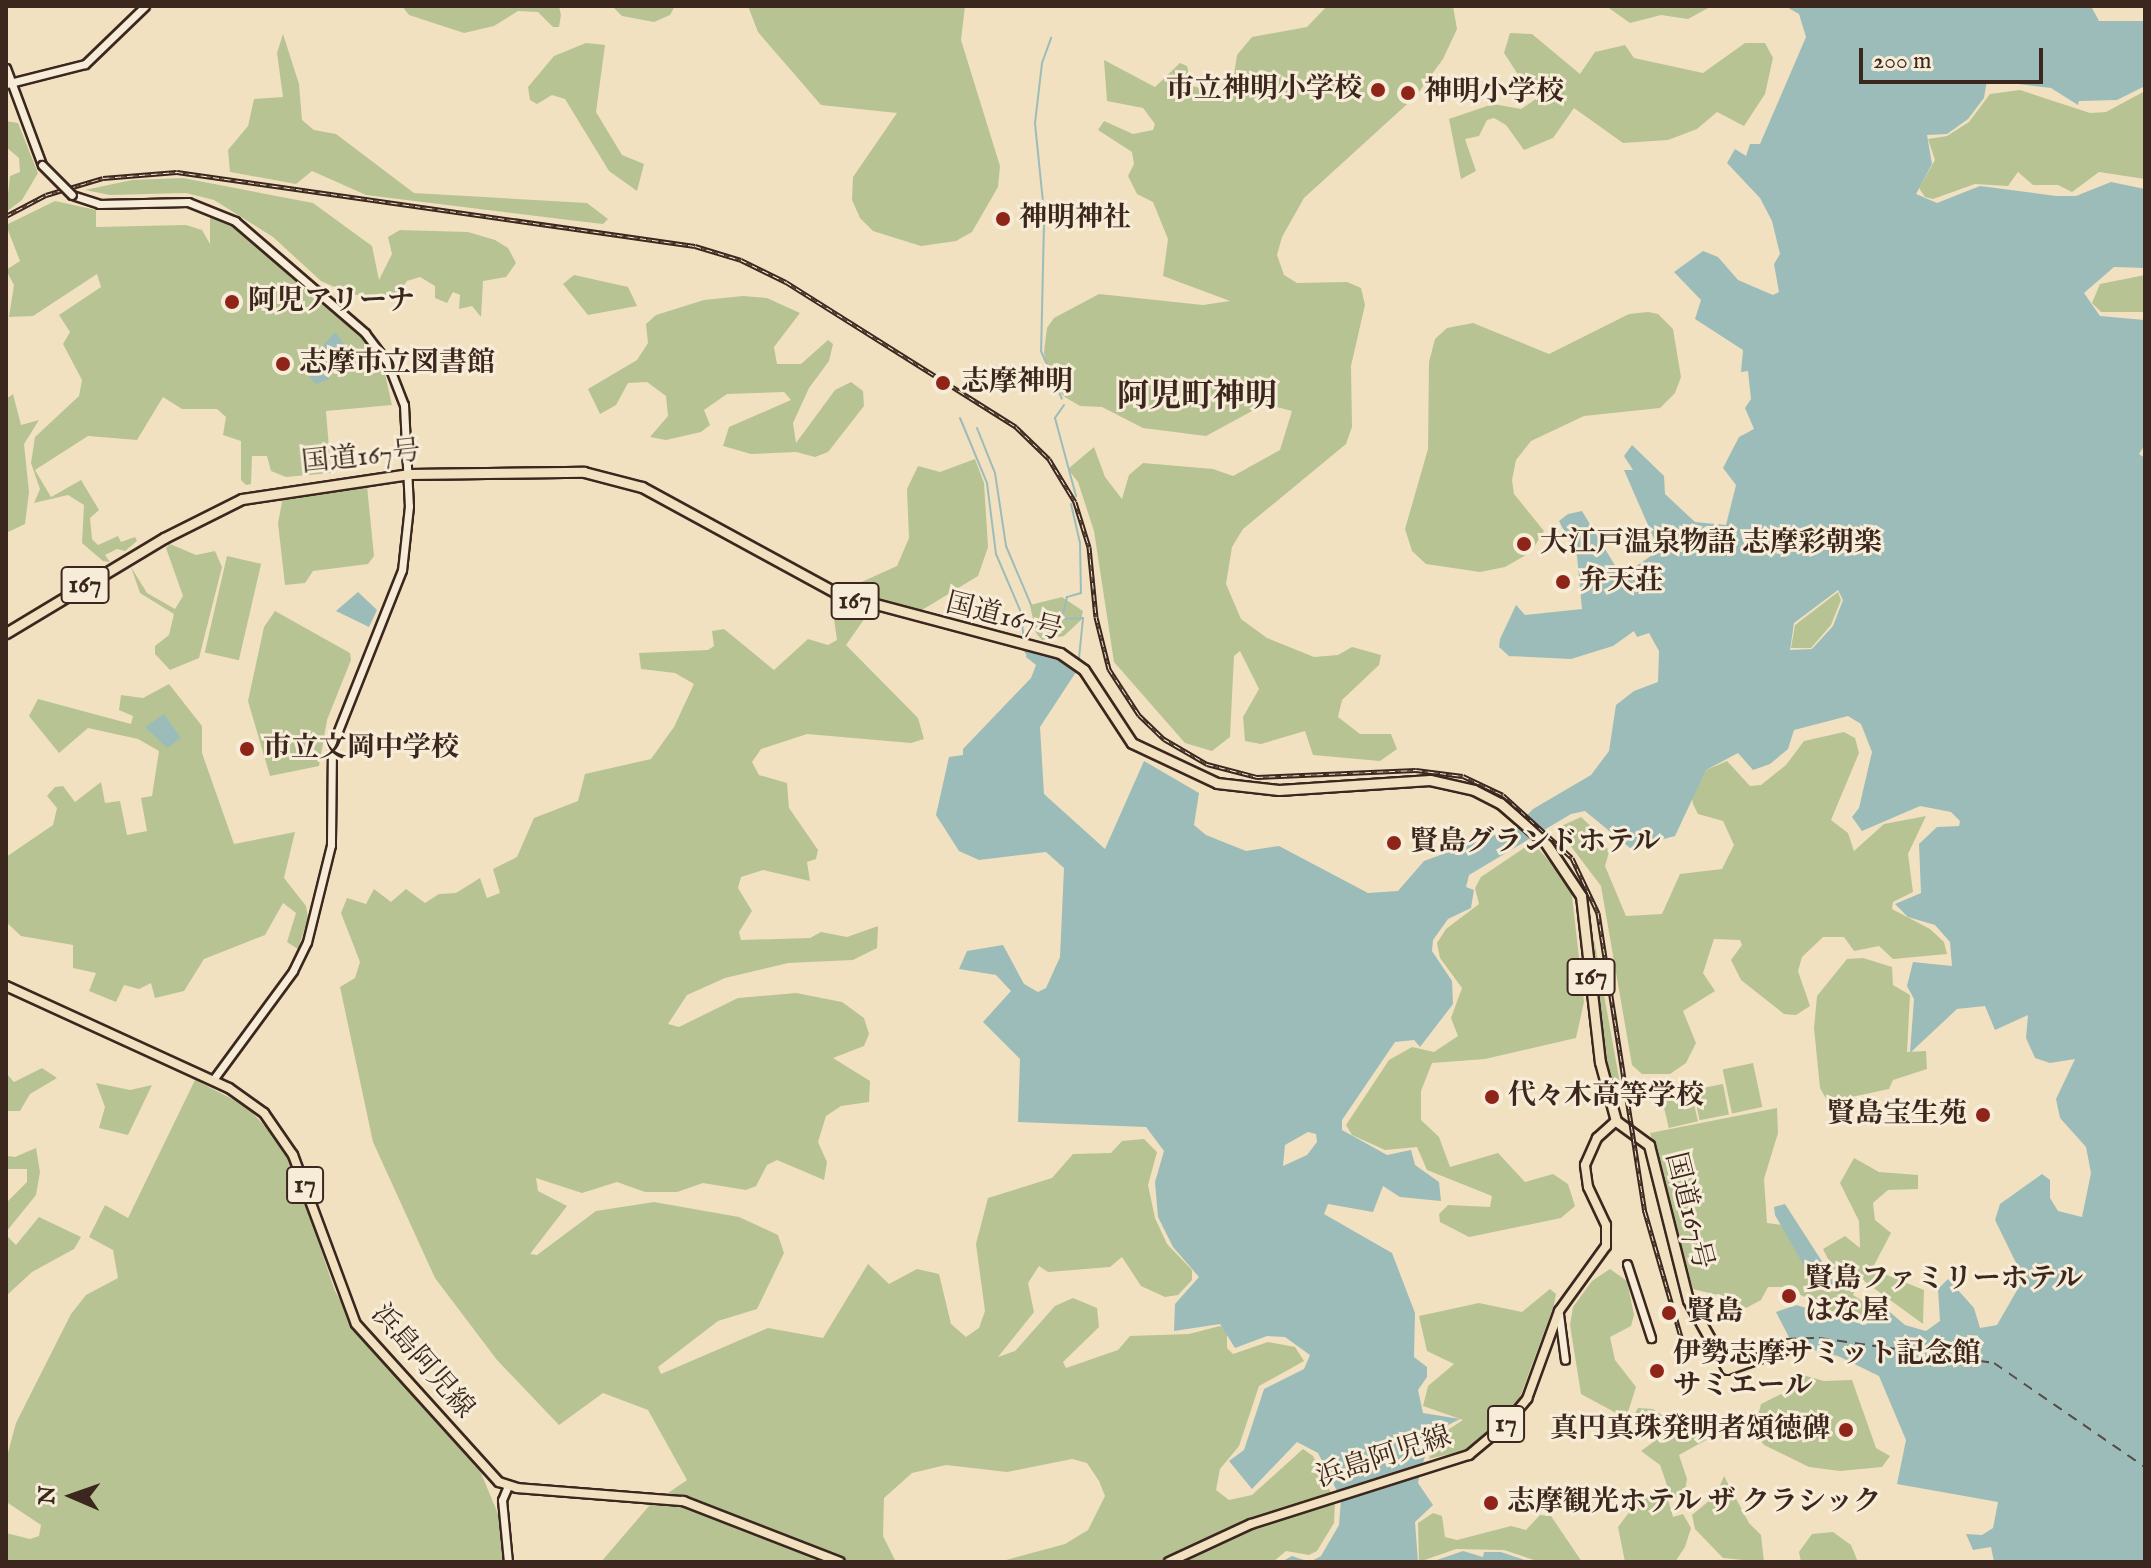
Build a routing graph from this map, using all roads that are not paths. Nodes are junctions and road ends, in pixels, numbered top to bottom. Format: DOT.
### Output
graph roads {
  1 [pos="145,6"];
  2 [pos="6,68"];
  3 [pos="10,83"];
  4 [pos="409,474"];
  5 [pos="6,633"];
  6 [pos="6,986"];
  7 [pos="213,1080"];
  8 [pos="1616,1121"];
  9 [pos="1627,1264"];
  10 [pos="1559,1311"];
  11 [pos="1651,1338"];
  12 [pos="1784,1349"];
  13 [pos="1544,1351"];
  14 [pos="508,1486"];
  15 [pos="508,1562"];
  16 [pos="840,1562"];
  17 [pos="1169,1562"];
  1 -- 3 [label="street"];
  2 -- 3 [label="street"];
  3 -- 4 [label="street, bridge"];
  4 -- 5 [label="highway, 国道167号 / 167"];
  4 -- 7 [label="street"];
  4 -- 8 [label="highway, 国道167号 / 167"];
  6 -- 7 [label="main road, 浜島阿児線 / 17"];
  7 -- 14 [label="main road, 浜島阿児線 / 17"];
  8 -- 10 [label="main road, 浜島阿児線 / 17"];
  8 -- 12 [label="highway, 国道167号"];
  9 -- 11 [label="street"];
  10 -- 13 [label="main road, 浜島阿児線 / 17"];
  10 -- 13 [label="street"];
  13 -- 17 [label="main road, 浜島阿児線 / 17"];
  14 -- 15 [label="street"];
  14 -- 16 [label="main road"];
}
